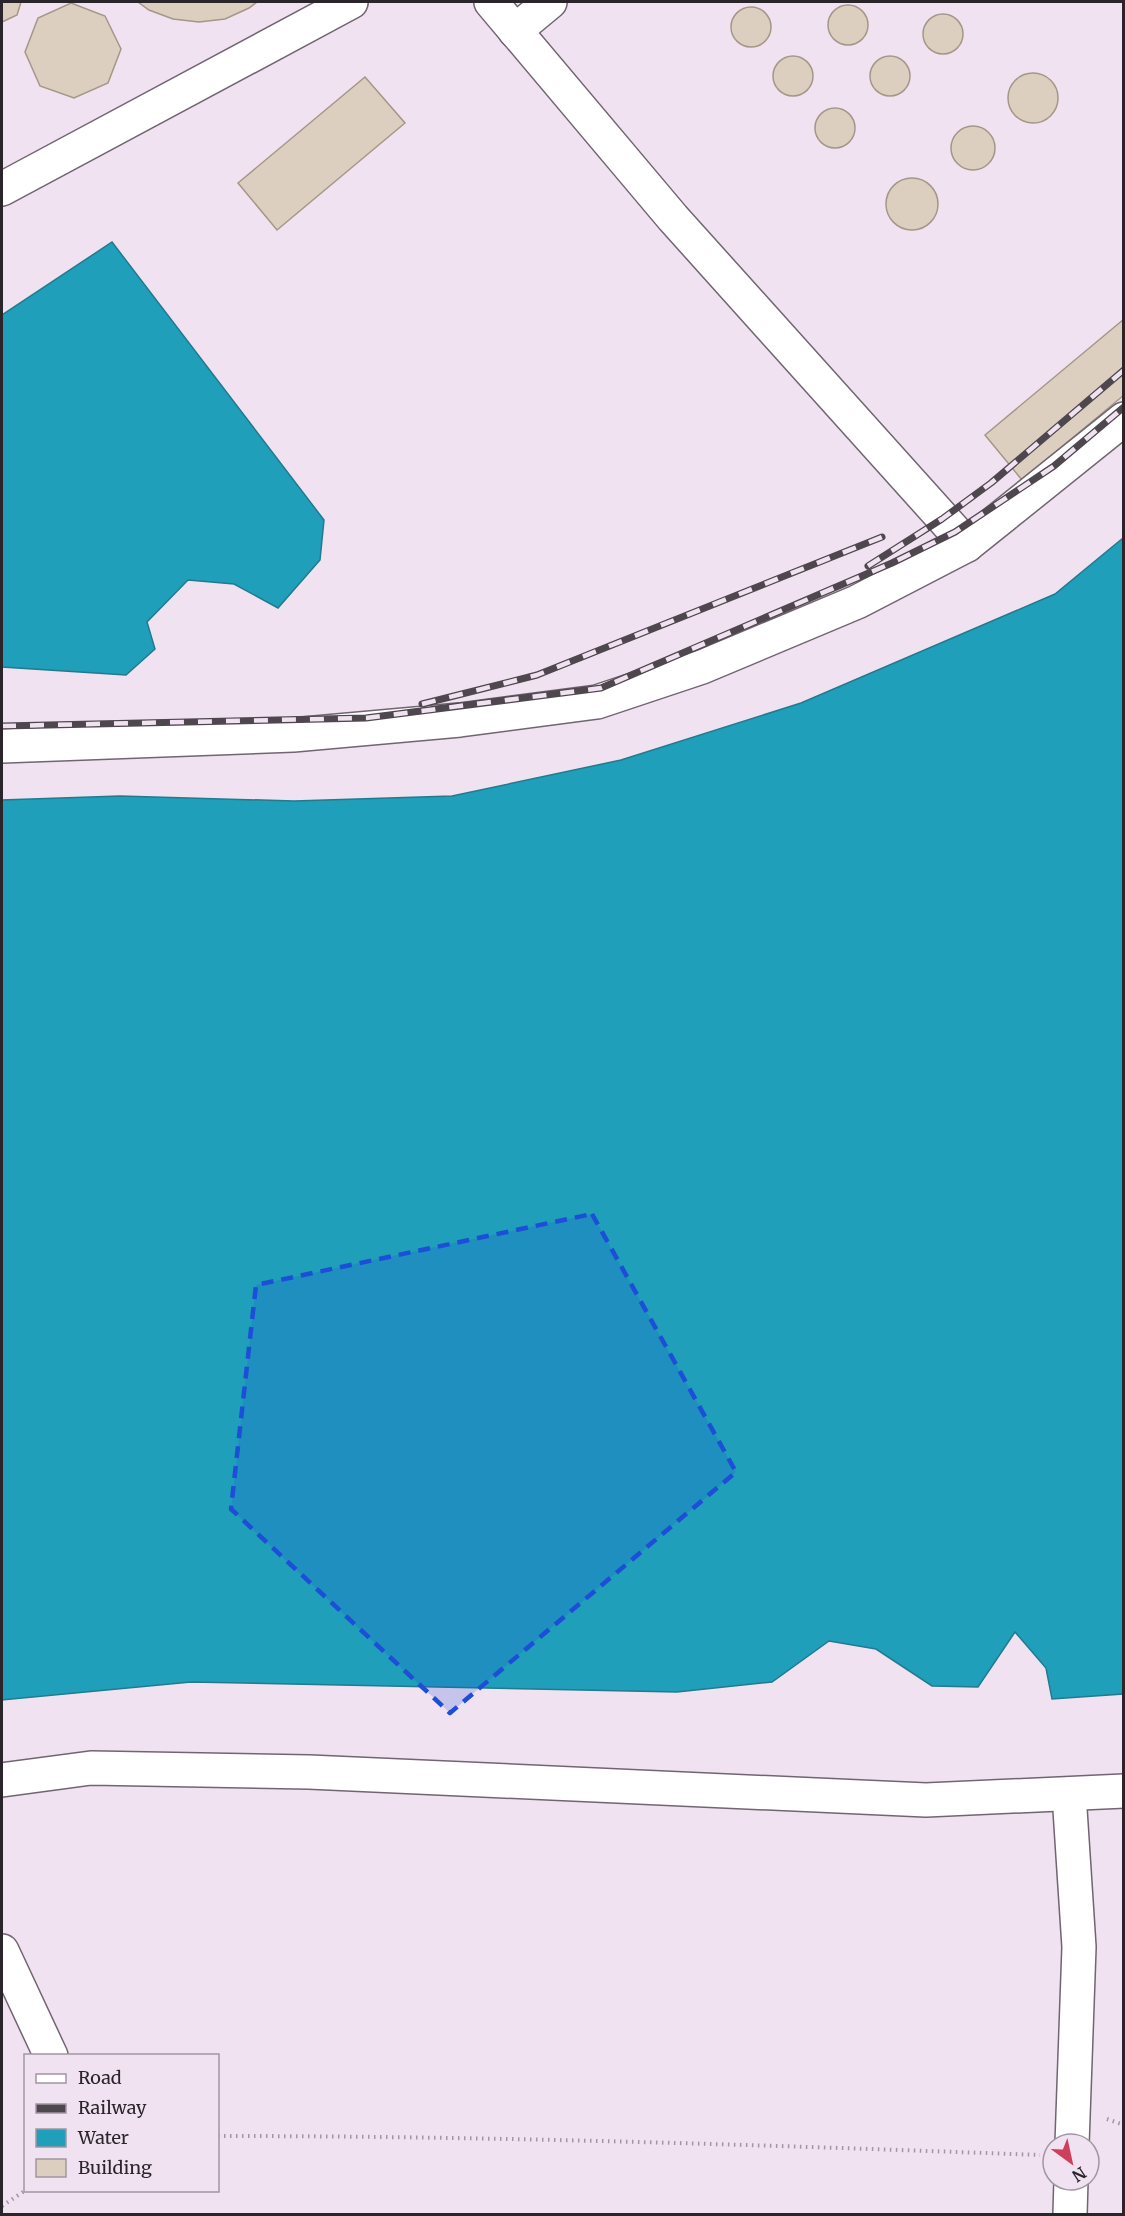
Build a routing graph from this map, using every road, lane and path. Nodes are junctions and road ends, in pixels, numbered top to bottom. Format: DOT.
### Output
graph roads {
  1 [pos="351,2"];
  2 [pos="491,2"];
  3 [pos="550,2"];
  4 [pos="515,31"];
  5 [pos="2,189"];
  6 [pos="1124,418"];
  7 [pos="967,545"];
  8 [pos="2,746"];
  9 [pos="2,1780"];
  10 [pos="1124,1791"];
  11 [pos="1069,1794"];
  12 [pos="2,1951"];
  13 [pos="51,2054"];
  14 [pos="1072,2132"];
  15 [pos="219,2136"];
  16 [pos="1041,2155"];
  17 [pos="24,2191"];
  18 [pos="1071,2192"];
  19 [pos="2,2206"];
  20 [pos="1070,2214"];
  1 -- 5 [label="street"];
  2 -- 4 [label="street"];
  3 -- 4 [label="street"];
  4 -- 7 [label="street"];
  6 -- 7 [label="street"];
  7 -- 8 [label="street"];
  9 -- 11 [label="street"];
  10 -- 11 [label="street"];
  11 -- 14 [label="street"];
  12 -- 13 [label="street"];
  15 -- 16 [label="path"];
  17 -- 19 [label="path"];
  18 -- 20 [label="street"];
}
